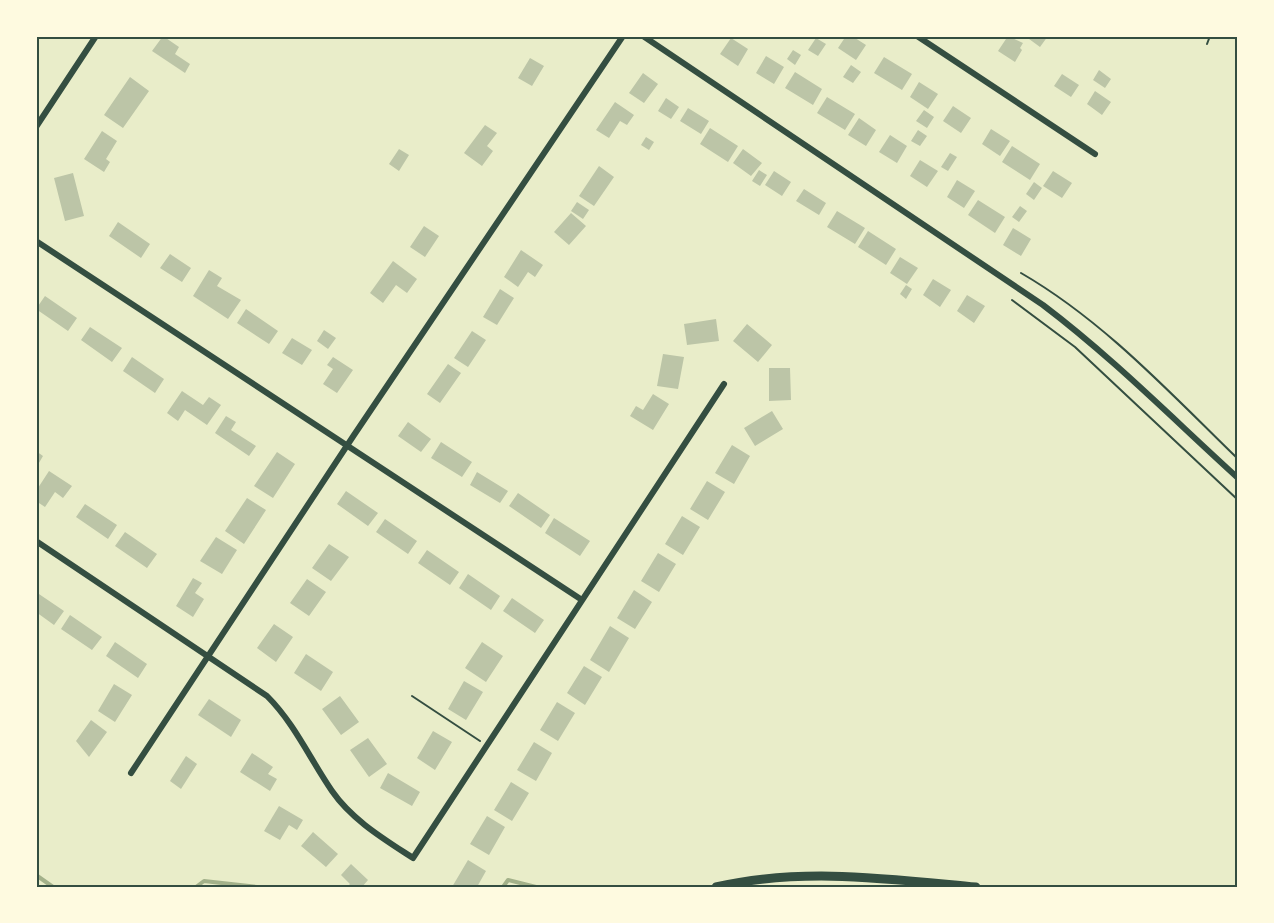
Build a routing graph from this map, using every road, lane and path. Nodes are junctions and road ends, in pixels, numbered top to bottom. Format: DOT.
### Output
graph roads {
  1 [pos="96,36"];
  2 [pos="623,36"];
  3 [pos="643,36"];
  4 [pos="917,36"];
  5 [pos="1210,36"];
  6 [pos="1207,44"];
  7 [pos="36,127"];
  8 [pos="1095,154"];
  9 [pos="36,241"];
  10 [pos="1021,273"];
  11 [pos="1012,300"];
  12 [pos="724,384"];
  13 [pos="347,445"];
  14 [pos="1238,459"];
  15 [pos="1238,478"];
  16 [pos="1238,500"];
  17 [pos="36,541"];
  18 [pos="582,600"];
  19 [pos="209,655"];
  20 [pos="412,696"];
  21 [pos="480,741"];
  22 [pos="131,773"];
  23 [pos="716,887"];
  24 [pos="976,887"];
  1 -- 7 [label="street"];
  2 -- 13 [label="street"];
  3 -- 15 [label="street"];
  4 -- 8 [label="street"];
  5 -- 6 [label="path"];
  9 -- 13 [label="street"];
  10 -- 14 [label="path"];
  11 -- 16 [label="path"];
  12 -- 18 [label="street"];
  13 -- 18 [label="street"];
  13 -- 19 [label="street"];
  17 -- 19 [label="street"];
  18 -- 19 [label="street"];
  19 -- 22 [label="street"];
  20 -- 21 [label="path"];
  23 -- 24 [label="street"];
}
